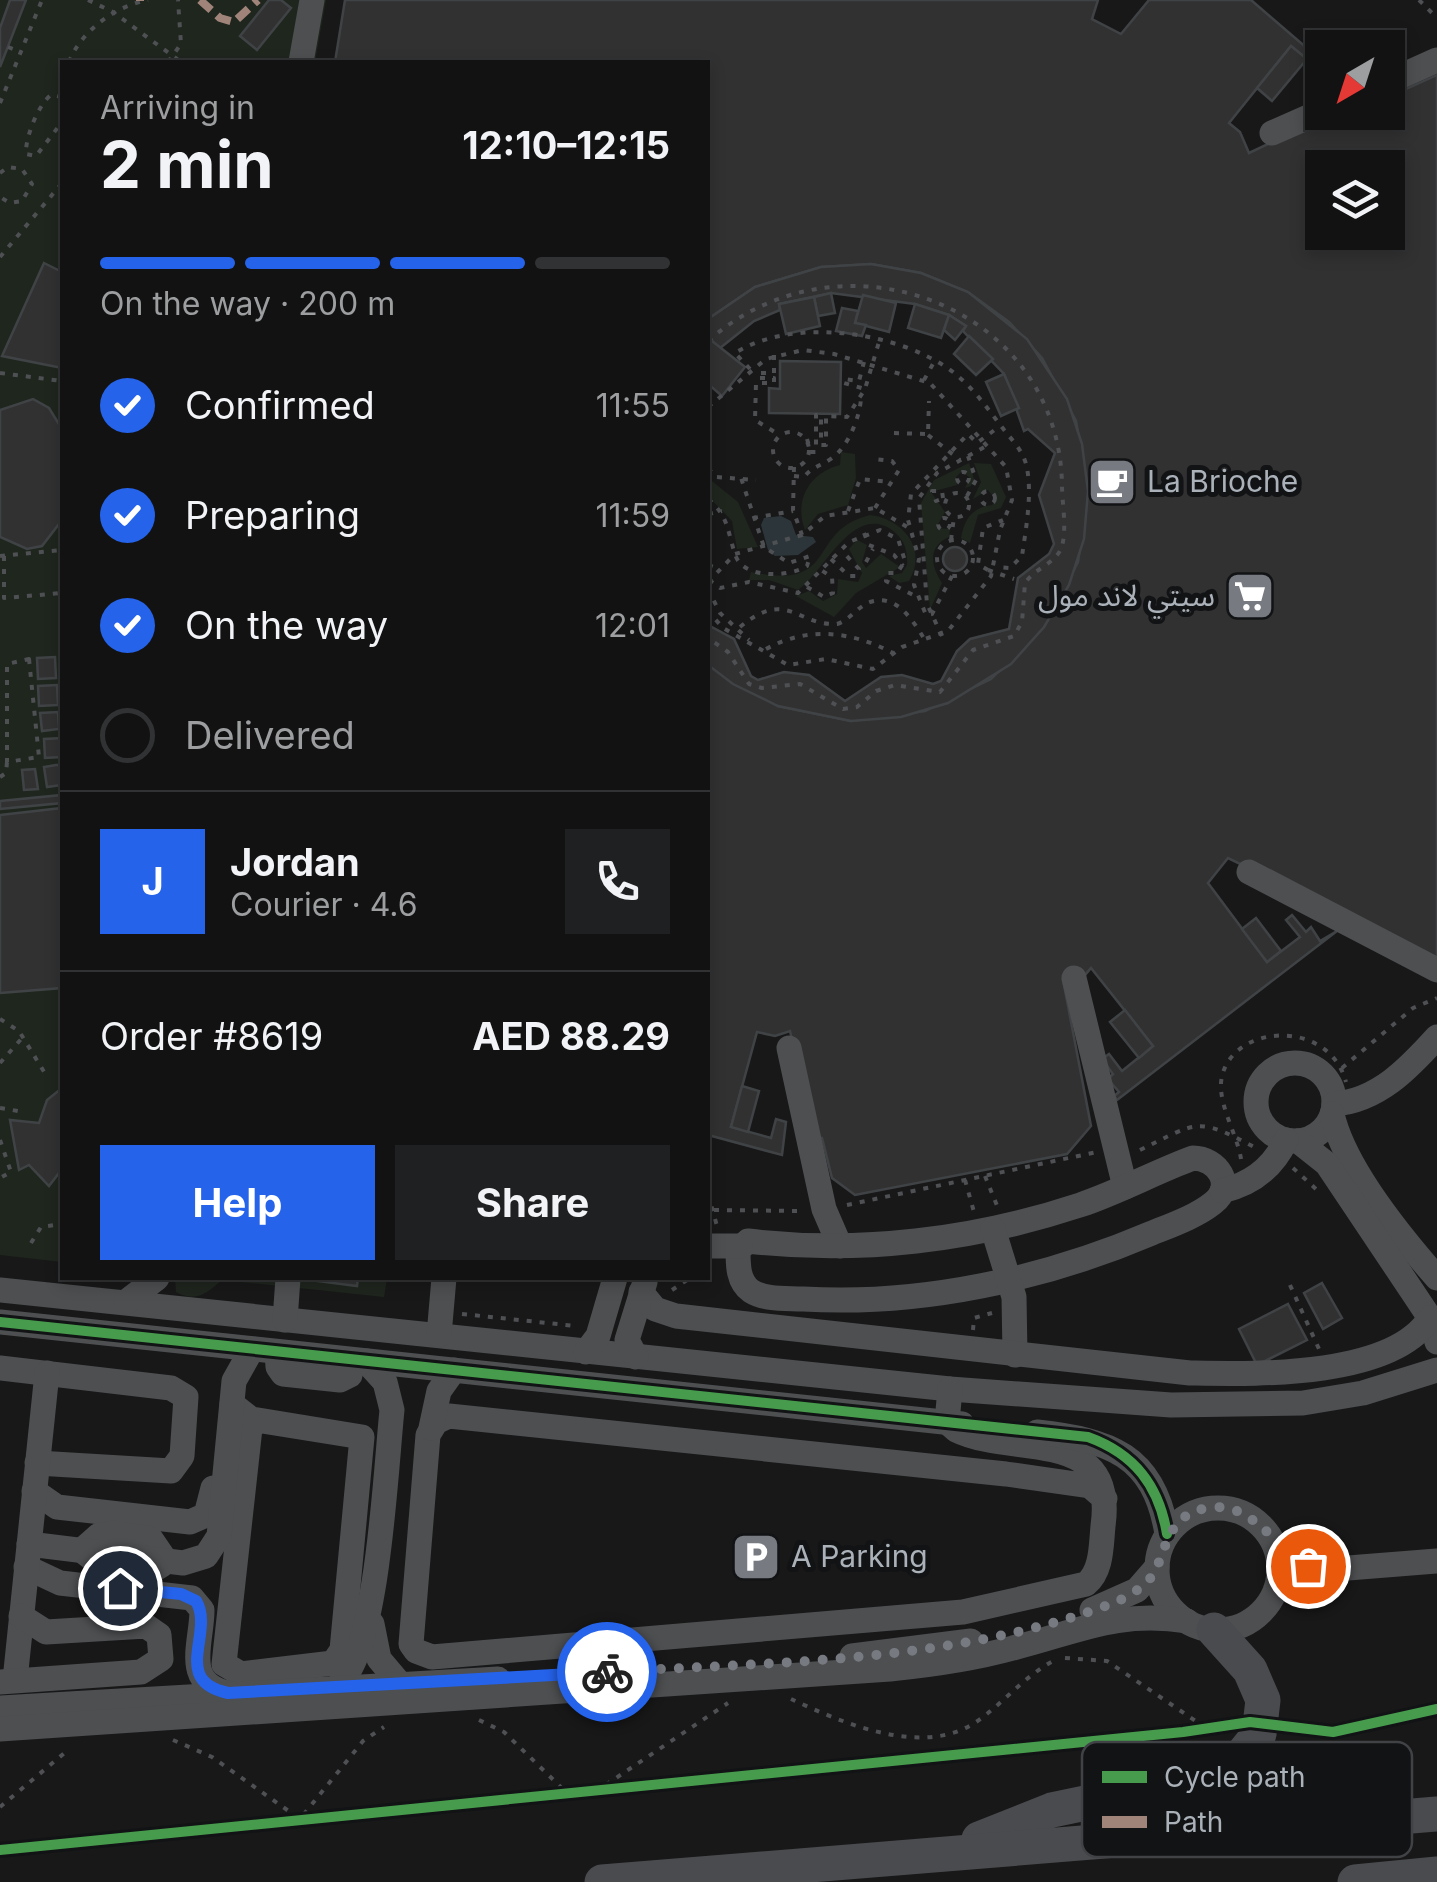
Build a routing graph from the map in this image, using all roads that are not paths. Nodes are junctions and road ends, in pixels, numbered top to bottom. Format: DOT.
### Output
graph roads {
  1 [pos="312,0"];
  2 [pos="300,60"];
  3 [pos="1437,60"];
  4 [pos="1405,74"];
  5 [pos="1305,119"];
  6 [pos="1272,134"];
  7 [pos="1250,872"];
  8 [pos="1437,970"];
  9 [pos="1074,978"];
  10 [pos="1437,1037"];
  11 [pos="788,1048"];
  12 [pos="1333,1109"];
  13 [pos="1292,1140"];
  14 [pos="1125,1187"];
  15 [pos="1222,1191"];
  16 [pos="993,1230"];
  17 [pos="710,1246"];
  18 [pos="740,1246"];
  19 [pos="840,1246"];
  20 [pos="1437,1278"];
  21 [pos="1009,1279"];
  22 [pos="154,1280"];
  23 [pos="288,1280"];
  24 [pos="444,1280"];
  25 [pos="614,1280"];
  26 [pos="644,1285"];
  27 [pos="0,1290"];
  28 [pos="126,1302"];
  29 [pos="285,1320"];
  30 [pos="0,1322"];
  31 [pos="440,1324"];
  32 [pos="117,1334"];
  33 [pos="1435,1335"];
  34 [pos="209,1344"];
  35 [pos="265,1351"];
  36 [pos="586,1352"];
  37 [pos="1015,1355"];
  38 [pos="636,1357"];
  39 [pos="359,1360"];
  40 [pos="0,1368"];
  41 [pos="427,1368"];
  42 [pos="454,1370"];
  43 [pos="1433,1371"];
  44 [pos="47,1373"];
  45 [pos="110,1380"];
  46 [pos="950,1389"];
  47 [pos="392,1410"];
  48 [pos="241,1412"];
  49 [pos="947,1422"];
  50 [pos="431,1428"];
  51 [pos="362,1437"];
  52 [pos="37,1464"];
  53 [pos="34,1491"];
  54 [pos="1105,1499"];
  55 [pos="1167,1534"];
  56 [pos="1274,1543"];
  57 [pos="27,1555"];
  58 [pos="1437,1561"];
  59 [pos="1157,1567"];
  60 [pos="370,1599"];
  61 [pos="21,1616"];
  62 [pos="1200,1626"];
  63 [pos="790,1628"];
  64 [pos="968,1642"];
  65 [pos="7,1681"];
  66 [pos="401,1684"];
  67 [pos="330,1688"];
  68 [pos="228,1693"];
  69 [pos="0,1708"];
  70 [pos="0,1729"];
  71 [pos="1253,1742"];
  72 [pos="1082,1804"];
  73 [pos="1437,1814"];
  74 [pos="1412,1816"];
  75 [pos="1082,1840"];
  76 [pos="951,1850"];
  77 [pos="1437,1874"];
  78 [pos="602,1882"];
  79 [pos="1356,1882"];
  1 -- 2 [label="street"];
  3 -- 4 [label="street"];
  5 -- 6 [label="street"];
  7 -- 8 [label="street"];
  9 -- 14 [label="street"];
  10 -- 12 [label="street"];
  11 -- 19 [label="street"];
  12 -- 13 [label="street"];
  12 -- 13 [label="street"];
  12 -- 20 [label="street"];
  13 -- 15 [label="street"];
  13 -- 33 [label="street"];
  14 -- 15 [label="street"];
  14 -- 16 [label="street"];
  15 -- 21 [label="street"];
  16 -- 19 [label="street"];
  16 -- 21 [label="street"];
  17 -- 18 [label="street"];
  18 -- 19 [label="street"];
  18 -- 21 [label="street"];
  21 -- 37 [label="street"];
  22 -- 28 [label="street"];
  23 -- 29 [label="street"];
  24 -- 31 [label="street"];
  25 -- 36 [label="street"];
  26 -- 37 [label="street"];
  26 -- 38 [label="street"];
  27 -- 28 [label="street"];
  28 -- 29 [label="street"];
  29 -- 31 [label="street"];
  30 -- 32 [label="street"];
  31 -- 36 [label="street"];
  32 -- 34 [label="street"];
  32 -- 45 [label="street"];
  33 -- 37 [label="street"];
  33 -- 43 [label="street"];
  34 -- 35 [label="street"];
  34 -- 53 [label="street"];
  35 -- 39 [label="street"];
  35 -- 48 [label="street"];
  36 -- 38 [label="street"];
  38 -- 46 [label="street"];
  39 -- 41 [label="street"];
  39 -- 47 [label="street"];
  40 -- 44 [label="street"];
  41 -- 42 [label="street"];
  41 -- 47 [label="street"];
  42 -- 49 [label="street"];
  42 -- 50 [label="street"];
  43 -- 46 [label="street"];
  44 -- 45 [label="street"];
  44 -- 52 [label="street"];
  45 -- 52 [label="street"];
  46 -- 49 [label="street"];
  47 -- 51 [label="street"];
  47 -- 60 [label="street"];
  48 -- 51 [label="street"];
  48 -- 51 [label="street"];
  48 -- 57 [label="street"];
  49 -- 54 [label="street"];
  49 -- 55 [label="street"];
  50 -- 54 [label="street"];
  50 -- 63 [label="street"];
  52 -- 53 [label="street"];
  53 -- 57 [label="street"];
  54 -- 63 [label="street"];
  55 -- 56 [label="street"];
  55 -- 59 [label="street"];
  56 -- 58 [label="street"];
  56 -- 62 [label="street"];
  57 -- 61 [label="street"];
  57 -- 68 [label="street"];
  59 -- 62 [label="street"];
  59 -- 64 [label="street"];
  60 -- 66 [label="street"];
  60 -- 67 [label="street"];
  61 -- 65 [label="street"];
  61 -- 65 [label="street"];
  62 -- 70 [label="street"];
  62 -- 71 [label="highway"];
  63 -- 64 [label="street"];
  64 -- 66 [label="street"];
  66 -- 67 [label="street"];
  67 -- 68 [label="street"];
  68 -- 69 [label="street"];
  72 -- 76 [label="highway"];
  73 -- 74 [label="highway"];
  75 -- 76 [label="highway"];
  76 -- 78 [label="highway"];
  77 -- 79 [label="highway"];
}
